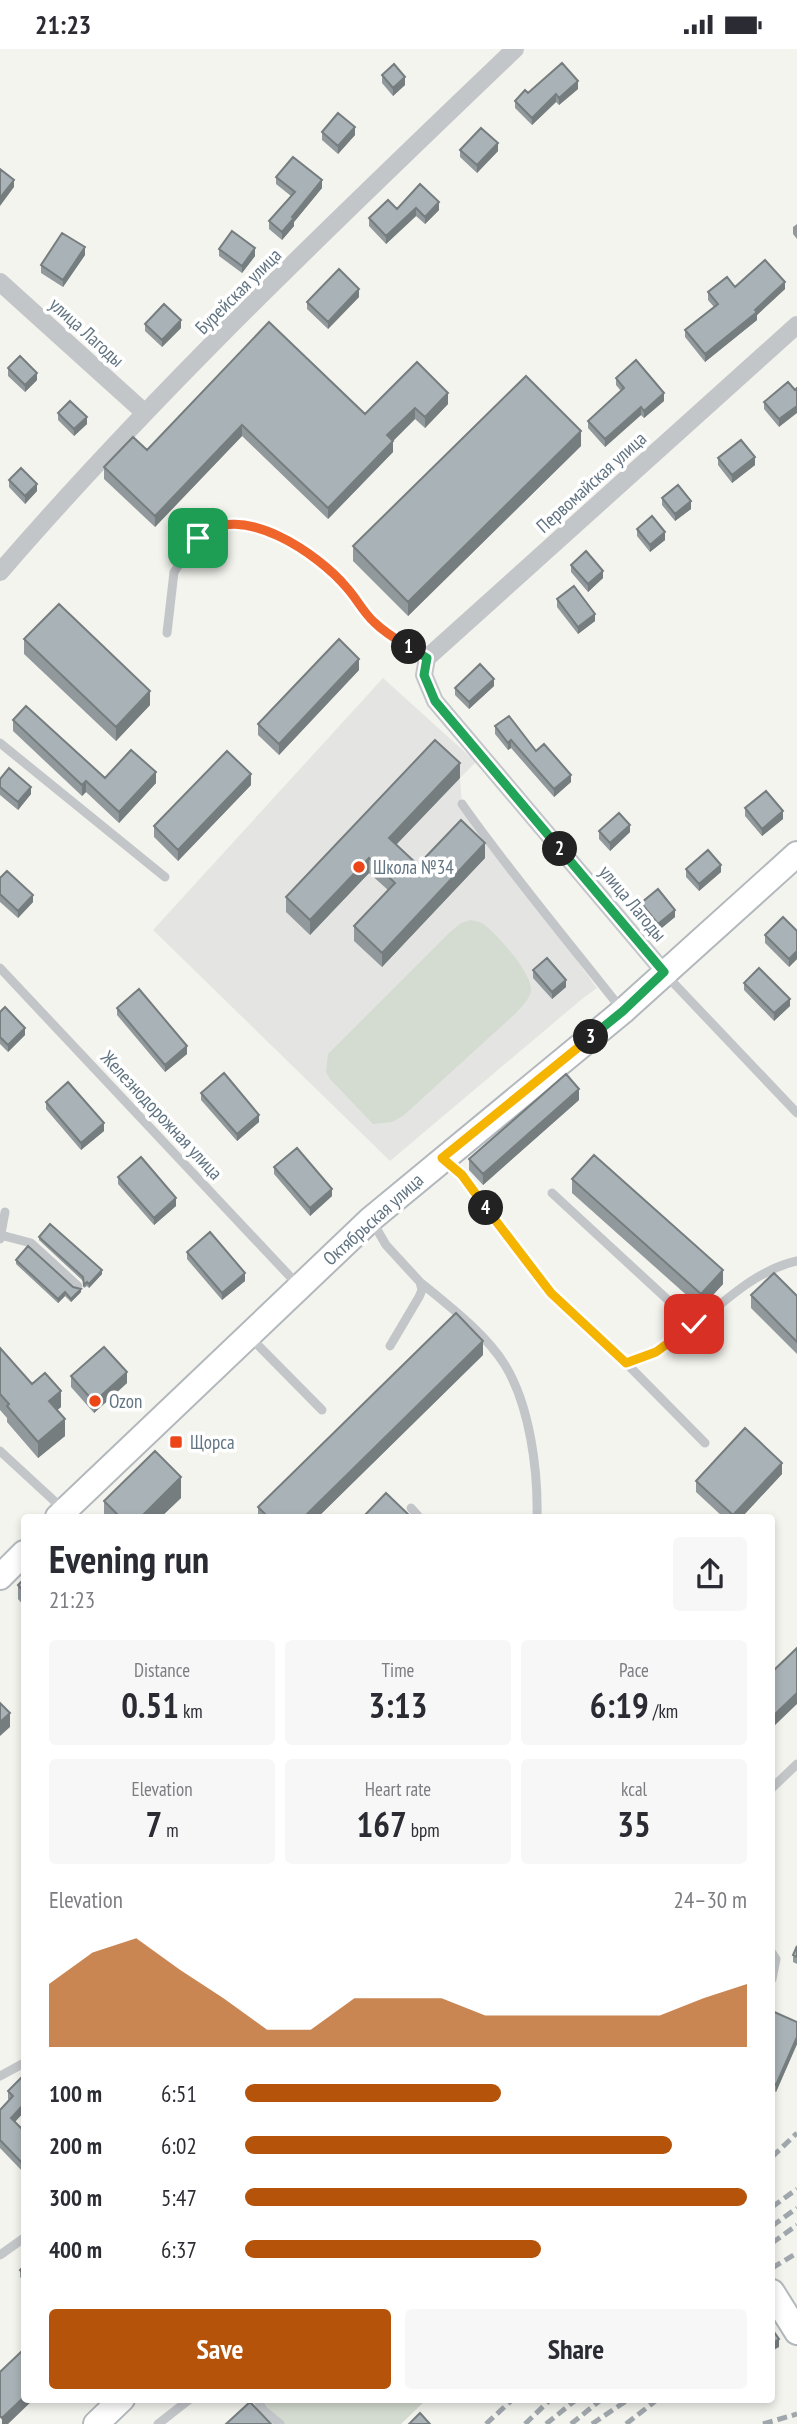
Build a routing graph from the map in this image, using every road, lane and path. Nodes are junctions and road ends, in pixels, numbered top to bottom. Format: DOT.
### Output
graph roads {
  1 [pos="515,49"];
  2 [pos="0,282"];
  3 [pos="797,325"];
  4 [pos="145,413"];
  5 [pos="0,572"];
  6 [pos="167,633"];
  7 [pos="425,667"];
  8 [pos="0,743"];
  9 [pos="461,804"];
  10 [pos="797,854"];
  11 [pos="165,877"];
  12 [pos="0,968"];
  13 [pos="664,972"];
  14 [pos="623,1011"];
  15 [pos="797,1113"];
  16 [pos="442,1158"];
  17 [pos="552,1193"];
  18 [pos="5,1212"];
  19 [pos="371,1219"];
  20 [pos="0,1237"];
  21 [pos="797,1261"];
  22 [pos="420,1282"];
  23 [pos="78,1286"];
  24 [pos="299,1286"];
  25 [pos="694,1324"];
  26 [pos="248,1334"];
  27 [pos="390,1346"];
  28 [pos="626,1363"];
  29 [pos="322,1410"];
  30 [pos="705,1443"];
  31 [pos="0,1451"];
  32 [pos="411,1509"];
  33 [pos="63,1514"];
  34 [pos="65,1514"];
  35 [pos="416,1514"];
  36 [pos="537,1514"];
  37 [pos="21,1556"];
  38 [pos="0,1577"];
  39 [pos="797,1764"];
  40 [pos="775,1786"];
  41 [pos="21,2065"];
  42 [pos="0,2076"];
  43 [pos="21,2240"];
  44 [pos="0,2255"];
  45 [pos="775,2297"];
  46 [pos="797,2332"];
  47 [pos="118,2403"];
  48 [pos="185,2403"];
  49 [pos="259,2403"];
  50 [pos="96,2424"];
  51 [pos="158,2424"];
  52 [pos="280,2424"];
  1 -- 4 [label="street, Бурейская улица"];
  2 -- 4 [label="street, улица Лагоды"];
  3 -- 7 [label="street, Первомайская улица"];
  4 -- 5 [label="street, Бурейская улица"];
  6 -- 7 [label="lane"];
  7 -- 13 [label="street, улица Лагоды"];
  8 -- 11 [label="lane"];
  9 -- 14 [label="lane"];
  10 -- 13 [label="main road, Октябрьская улица"];
  12 -- 24 [label="lane, Железнодорожная улица"];
  13 -- 14 [label="main road, Октябрьская улица"];
  13 -- 15 [label="lane, улица Лагоды"];
  14 -- 16 [label="main road, Октябрьская улица"];
  16 -- 19 [label="main road, Октябрьская улица"];
  16 -- 28 [label="lane"];
  17 -- 25 [label="lane"];
  18 -- 20 [label="lane"];
  19 -- 22 [label="lane"];
  19 -- 24 [label="main road, Октябрьская улица"];
  20 -- 23 [label="lane"];
  21 -- 25 [label="lane"];
  22 -- 27 [label="lane"];
  22 -- 36 [label="lane"];
  24 -- 26 [label="main road, Октябрьская улица"];
  25 -- 28 [label="lane"];
  26 -- 29 [label="lane"];
  26 -- 34 [label="main road, Октябрьская улица"];
  28 -- 30 [label="lane"];
  31 -- 33 [label="lane"];
  32 -- 35 [label="lane"];
  37 -- 38 [label="main road"];
  39 -- 40 [label="lane"];
  41 -- 42 [label="lane"];
  43 -- 44 [label="lane"];
  45 -- 46 [label="main road"];
  47 -- 50 [label="main road"];
  48 -- 51 [label="lane"];
  49 -- 52 [label="lane"];
}
